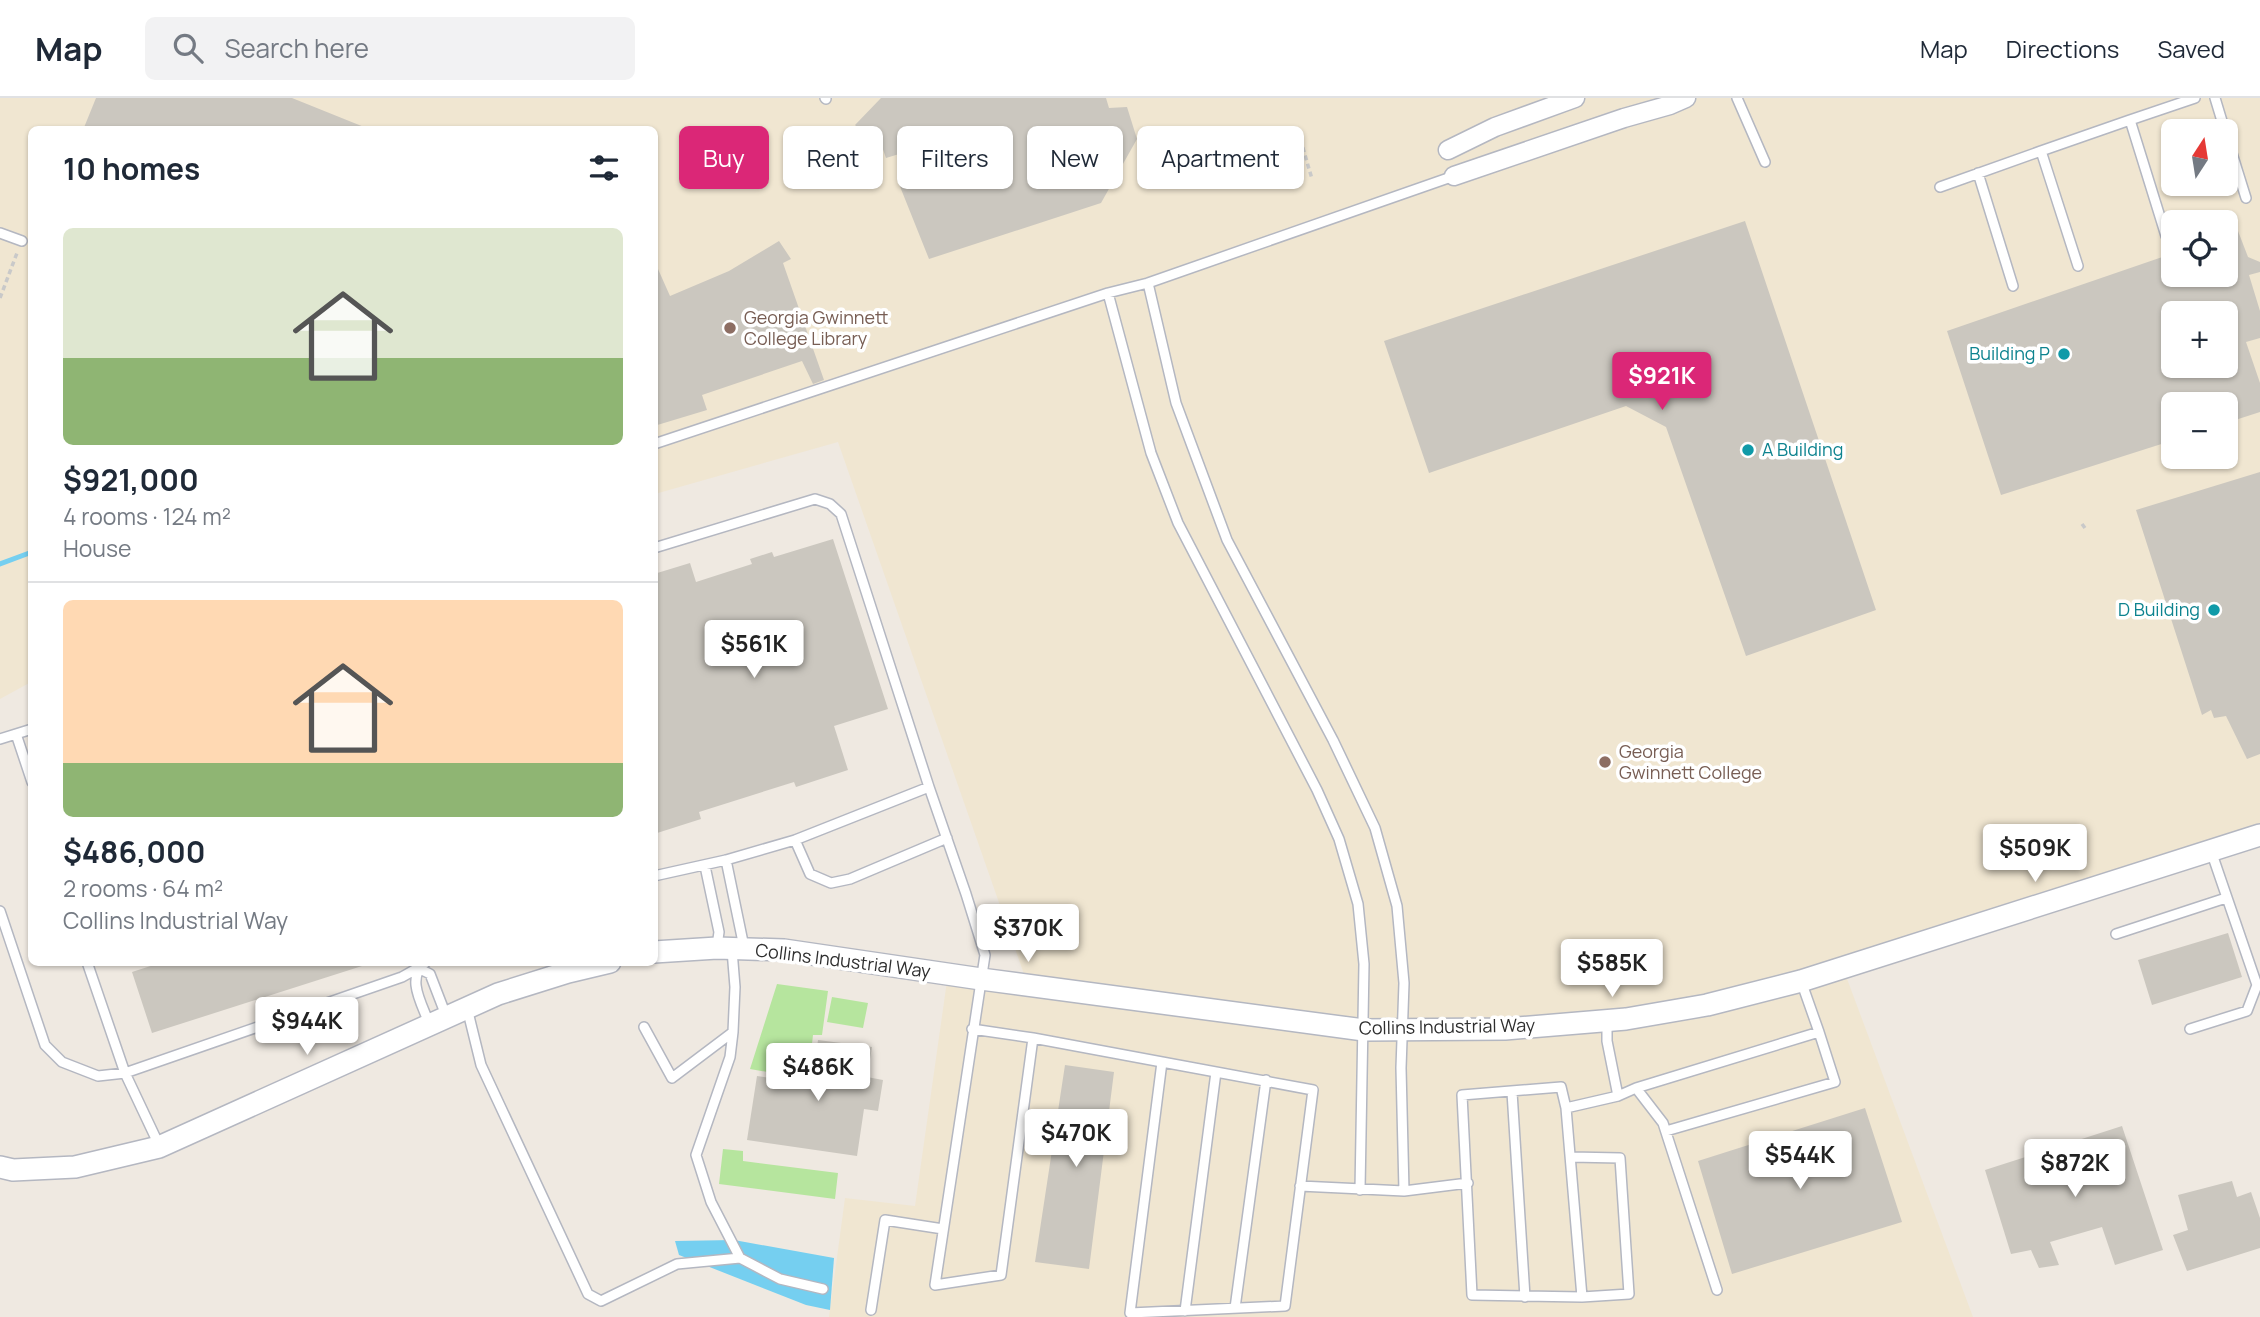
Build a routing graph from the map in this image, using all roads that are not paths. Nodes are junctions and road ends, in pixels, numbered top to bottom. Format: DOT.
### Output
graph roads {
  1 [pos="1575,98"];
  2 [pos="1686,98"];
  3 [pos="1737,98"];
  4 [pos="2195,98"];
  5 [pos="2215,98"];
  6 [pos="2222,119"];
  7 [pos="2130,120"];
  8 [pos="1448,150"];
  9 [pos="2041,151"];
  10 [pos="1765,162"];
  11 [pos="2238,172"];
  12 [pos="1978,173"];
  13 [pos="1454,176"];
  14 [pos="1940,187"];
  15 [pos="2246,198"];
  16 [pos="2161,220"];
  17 [pos="0,233"];
  18 [pos="22,241"];
  19 [pos="2078,266"];
  20 [pos="1148,282"];
  21 [pos="2013,286"];
  22 [pos="1108,293"];
  23 [pos="658,443"];
  24 [pos="658,547"];
  25 [pos="28,730"];
  26 [pos="16,734"];
  27 [pos="0,739"];
  28 [pos="28,770"];
  29 [pos="929,787"];
  30 [pos="2260,835"];
  31 [pos="947,838"];
  32 [pos="795,839"];
  33 [pos="2211,851"];
  34 [pos="726,860"];
  35 [pos="705,866"];
  36 [pos="658,875"];
  37 [pos="2227,898"];
  38 [pos="0,911"];
  39 [pos="2116,934"];
  40 [pos="731,948"];
  41 [pos="658,953"];
  42 [pos="88,966"];
  43 [pos="417,966"];
  44 [pos="419,966"];
  45 [pos="422,966"];
  46 [pos="593,966"];
  47 [pos="981,979"];
  48 [pos="1801,981"];
  49 [pos="467,1009"];
  50 [pos="1607,1020"];
  51 [pos="438,1022"];
  52 [pos="644,1027"];
  53 [pos="972,1029"];
  54 [pos="2190,1029"];
  55 [pos="1364,1030"];
  56 [pos="1401,1031"];
  57 [pos="733,1032"];
  58 [pos="1819,1032"];
  59 [pos="1032,1038"];
  60 [pos="1162,1062"];
  61 [pos="1216,1072"];
  62 [pos="125,1073"];
  63 [pos="1266,1080"];
  64 [pos="1636,1088"];
  65 [pos="1512,1091"];
  66 [pos="1618,1096"];
  67 [pos="1566,1108"];
  68 [pos="1666,1131"];
  69 [pos="159,1147"];
  70 [pos="1571,1157"];
  71 [pos="0,1167"];
  72 [pos="1468,1183"];
  73 [pos="1300,1186"];
  74 [pos="1360,1190"];
  75 [pos="1404,1191"];
  76 [pos="943,1229"];
  77 [pos="740,1258"];
  78 [pos="823,1289"];
  79 [pos="1717,1290"];
  80 [pos="1525,1297"];
  81 [pos="1582,1297"];
  82 [pos="1235,1308"];
  83 [pos="871,1310"];
  84 [pos="1185,1311"];
  1 -- 8 [label="street"];
  2 -- 13 [label="street"];
  3 -- 10 [label="lane"];
  4 -- 7 [label="lane"];
  5 -- 6 [label="lane"];
  7 -- 9 [label="lane"];
  7 -- 16 [label="lane"];
  9 -- 12 [label="lane"];
  9 -- 19 [label="lane"];
  11 -- 15 [label="lane"];
  12 -- 14 [label="lane"];
  12 -- 21 [label="lane"];
  13 -- 20 [label="lane"];
  17 -- 18 [label="lane"];
  20 -- 22 [label="lane"];
  20 -- 56 [label="lane"];
  22 -- 23 [label="lane"];
  22 -- 55 [label="lane"];
  24 -- 29 [label="lane"];
  25 -- 26 [label="lane"];
  26 -- 27 [label="lane"];
  26 -- 28 [label="lane"];
  29 -- 31 [label="lane"];
  29 -- 32 [label="lane"];
  30 -- 33 [label="street, Collins Industrial Way"];
  31 -- 32 [label="lane"];
  31 -- 47 [label="lane"];
  32 -- 34 [label="lane"];
  33 -- 37 [label="lane"];
  33 -- 48 [label="street, Collins Industrial Way"];
  34 -- 35 [label="lane"];
  34 -- 40 [label="lane"];
  35 -- 36 [label="lane"];
  35 -- 40 [label="lane"];
  37 -- 39 [label="lane"];
  37 -- 54 [label="lane"];
  38 -- 62 [label="lane"];
  40 -- 41 [label="street, Collins Industrial Way"];
  40 -- 47 [label="street, Collins Industrial Way"];
  40 -- 57 [label="lane"];
  42 -- 62 [label="lane"];
  43 -- 62 [label="lane"];
  44 -- 51 [label="lane"];
  45 -- 51 [label="lane"];
  46 -- 49 [label="street"];
  47 -- 53 [label="lane"];
  47 -- 55 [label="street, Collins Industrial Way"];
  48 -- 50 [label="street, Collins Industrial Way"];
  48 -- 58 [label="lane"];
  49 -- 51 [label="street"];
  49 -- 77 [label="lane"];
  50 -- 56 [label="street, Collins Industrial Way"];
  50 -- 66 [label="lane"];
  51 -- 69 [label="street"];
  52 -- 57 [label="lane"];
  53 -- 59 [label="lane"];
  53 -- 76 [label="lane"];
  55 -- 56 [label="street, Collins Industrial Way"];
  55 -- 74 [label="lane"];
  56 -- 75 [label="lane"];
  57 -- 77 [label="lane"];
  58 -- 64 [label="lane"];
  58 -- 68 [label="lane"];
  59 -- 60 [label="lane"];
  59 -- 76 [label="lane"];
  60 -- 61 [label="lane"];
  60 -- 84 [label="lane"];
  61 -- 63 [label="lane"];
  61 -- 84 [label="lane"];
  62 -- 69 [label="lane"];
  63 -- 73 [label="lane"];
  63 -- 82 [label="lane"];
  64 -- 66 [label="lane"];
  64 -- 68 [label="lane"];
  65 -- 67 [label="lane"];
  65 -- 72 [label="lane"];
  65 -- 80 [label="lane"];
  66 -- 67 [label="lane"];
  67 -- 70 [label="lane"];
  68 -- 79 [label="lane"];
  69 -- 71 [label="street"];
  70 -- 81 [label="lane"];
  70 -- 81 [label="lane"];
  72 -- 75 [label="lane"];
  72 -- 80 [label="lane"];
  73 -- 74 [label="lane"];
  73 -- 82 [label="lane"];
  74 -- 75 [label="lane"];
  76 -- 83 [label="lane"];
  77 -- 78 [label="lane"];
  80 -- 81 [label="lane"];
  82 -- 84 [label="lane"];
}
